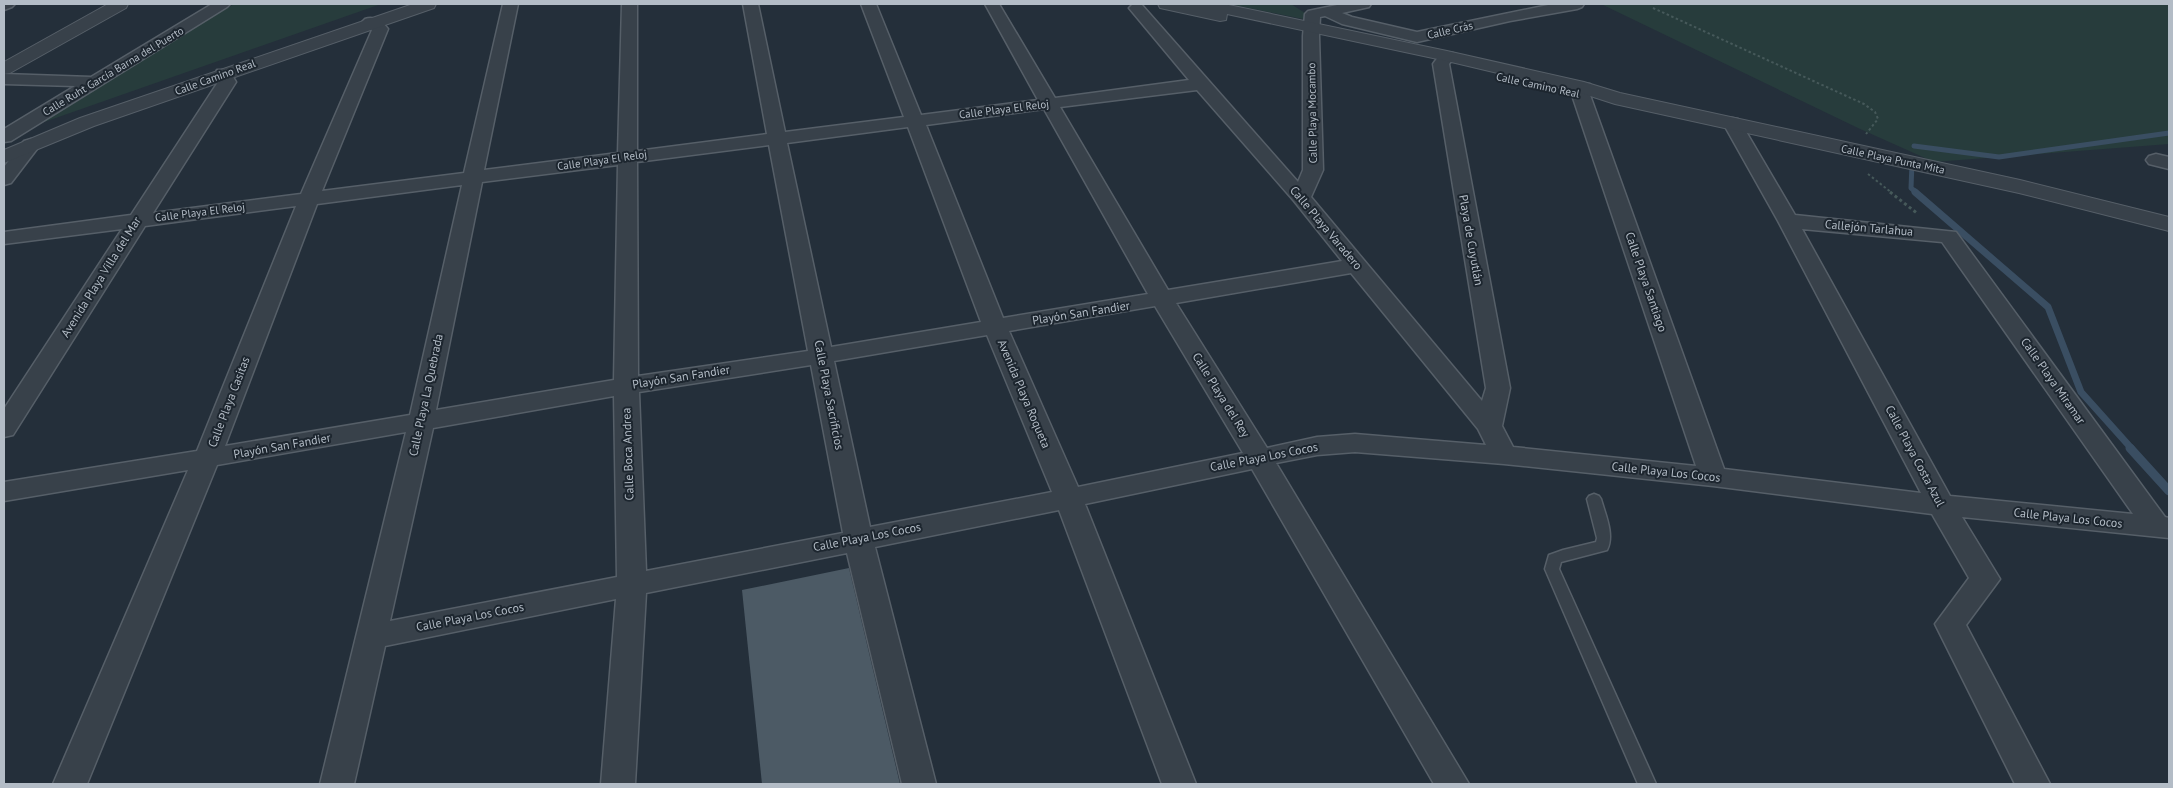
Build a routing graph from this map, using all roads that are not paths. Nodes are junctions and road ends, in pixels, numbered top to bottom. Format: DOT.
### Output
graph roads {
  1 [pos="104,4"];
  2 [pos="120,4"];
  3 [pos="222,4"];
  4 [pos="397,4"];
  5 [pos="428,4"];
  6 [pos="510,4"];
  7 [pos="629,4"];
  8 [pos="750,4"];
  9 [pos="868,4"];
  10 [pos="992,4"];
  11 [pos="1166,4"];
  12 [pos="1202,4"];
  13 [pos="1297,4"];
  14 [pos="1364,4"];
  15 [pos="1577,4"];
  16 [pos="1137,8"];
  17 [pos="370,22"];
  18 [pos="1316,22"];
  19 [pos="4,58"];
  20 [pos="1444,60"];
  21 [pos="4,69"];
  22 [pos="223,74"];
  23 [pos="4,79"];
  24 [pos="95,82"];
  25 [pos="1200,84"];
  26 [pos="1582,92"];
  27 [pos="1615,98"];
  28 [pos="1049,104"];
  29 [pos="915,121"];
  30 [pos="1732,124"];
  31 [pos="4,138"];
  32 [pos="776,138"];
  33 [pos="4,145"];
  34 [pos="31,145"];
  35 [pos="4,157"];
  36 [pos="627,157"];
  37 [pos="472,178"];
  38 [pos="4,179"];
  39 [pos="1301,197"];
  40 [pos="309,199"];
  41 [pos="136,221"];
  42 [pos="1788,221"];
  43 [pos="2169,224"];
  44 [pos="1949,236"];
  45 [pos="4,238"];
  46 [pos="1358,265"];
  47 [pos="1162,300"];
  48 [pos="995,327"];
  49 [pos="821,356"];
  50 [pos="626,386"];
  51 [pos="421,422"];
  52 [pos="1489,426"];
  53 [pos="4,430"];
  54 [pos="1504,455"];
  55 [pos="1259,457"];
  56 [pos="207,458"];
  57 [pos="1713,477"];
  58 [pos="4,491"];
  59 [pos="1069,498"];
  60 [pos="1594,499"];
  61 [pos="1941,505"];
  62 [pos="2163,527"];
  63 [pos="858,538"];
  64 [pos="632,584"];
  65 [pos="370,637"];
  66 [pos="70,784"];
  67 [pos="337,784"];
  68 [pos="618,784"];
  69 [pos="919,784"];
  70 [pos="1179,784"];
  71 [pos="1452,784"];
  72 [pos="1647,784"];
  73 [pos="2033,784"];
  1 -- 19 [label="street"];
  2 -- 21 [label="street"];
  3 -- 24 [label="street, Calle Ruht García Barna del Puerto"];
  4 -- 33 [label="street, Calle Camino Real"];
  5 -- 17 [label="street, Calle Camino Real"];
  6 -- 37 [label="street, Calle Playa La Quebrada"];
  7 -- 36 [label="street, Calle Boca Andrea"];
  8 -- 32 [label="street, Calle Playa Sacrificios"];
  9 -- 29 [label="street, Avenida Playa Roqueta"];
  10 -- 28 [label="street, Calle Playa del Rey"];
  11 -- 18 [label="street, Calle Camino Real"];
  12 -- 18 [label="street, Calle Camino Real"];
  13 -- 18 [label="street, Calle Crás"];
  14 -- 18 [label="street"];
  15 -- 18 [label="street, Calle Crás"];
  16 -- 25 [label="street, Calle Playa Varadero"];
  17 -- 22 [label="street, Calle Camino Real"];
  17 -- 40 [label="street, Calle Playa Casitas"];
  18 -- 20 [label="street, Calle Camino Real"];
  18 -- 39 [label="street, Calle Playa Mocambo"];
  20 -- 26 [label="street, Calle Camino Real"];
  20 -- 52 [label="street, Playa de Cuyutlán"];
  22 -- 34 [label="street, Calle Camino Real"];
  22 -- 41 [label="street, Avenida Playa Villa del Mar"];
  23 -- 24 [label="street"];
  24 -- 31 [label="street, Calle Ruht García Barna del Puerto"];
  25 -- 28 [label="street, Calle Playa El Reloj"];
  25 -- 39 [label="street, Calle Playa Varadero"];
  26 -- 27 [label="street, Calle Camino Real"];
  26 -- 57 [label="street, Calle Playa Santiago"];
  27 -- 30 [label="street, Calle Playa Punta Mita"];
  28 -- 29 [label="street, Calle Playa El Reloj"];
  28 -- 47 [label="street, Calle Playa del Rey"];
  29 -- 32 [label="street, Calle Playa El Reloj"];
  29 -- 48 [label="street, Avenida Playa Roqueta"];
  30 -- 42 [label="street, Calle Playa Costa Azul"];
  30 -- 43 [label="street, Calle Playa Punta Mita"];
  32 -- 36 [label="street, Calle Playa El Reloj"];
  32 -- 49 [label="street, Calle Playa Sacrificios"];
  34 -- 35 [label="street, Calle Camino Real"];
  34 -- 38 [label="street"];
  36 -- 37 [label="street, Calle Playa El Reloj"];
  36 -- 50 [label="street, Calle Boca Andrea"];
  37 -- 40 [label="street, Calle Playa El Reloj"];
  37 -- 51 [label="street, Calle Playa La Quebrada"];
  39 -- 46 [label="street, Calle Playa Varadero"];
  40 -- 41 [label="street, Calle Playa El Reloj"];
  40 -- 56 [label="street, Calle Playa Casitas"];
  41 -- 45 [label="street, Calle Playa El Reloj"];
  41 -- 53 [label="street, Avenida Playa Villa del Mar"];
  42 -- 44 [label="street, Callejón Tarlahua"];
  42 -- 61 [label="street, Calle Playa Costa Azul"];
  44 -- 62 [label="street, Calle Playa Miramar"];
  46 -- 47 [label="street, Playón San Fandier"];
  46 -- 52 [label="street, Calle Playa Varadero"];
  47 -- 48 [label="street, Playón San Fandier"];
  47 -- 55 [label="street, Calle Playa del Rey"];
  48 -- 49 [label="street, Playón San Fandier"];
  48 -- 59 [label="street, Avenida Playa Roqueta"];
  49 -- 50 [label="street, Playón San Fandier"];
  49 -- 63 [label="street, Calle Playa Sacrificios"];
  50 -- 51 [label="street, Playón San Fandier"];
  50 -- 64 [label="street, Calle Boca Andrea"];
  51 -- 56 [label="street, Playón San Fandier"];
  51 -- 65 [label="street, Calle Playa La Quebrada"];
  52 -- 54 [label="street, Calle Playa Varadero"];
  54 -- 55 [label="street, Calle Playa Los Cocos"];
  54 -- 57 [label="street, Calle Playa Los Cocos"];
  55 -- 59 [label="street, Calle Playa Los Cocos"];
  55 -- 71 [label="street, Calle Playa del Rey"];
  56 -- 58 [label="street, Playón San Fandier"];
  56 -- 66 [label="street, Calle Playa Casitas"];
  57 -- 61 [label="street, Calle Playa Los Cocos"];
  59 -- 63 [label="street, Calle Playa Los Cocos"];
  59 -- 70 [label="street, Avenida Playa Roqueta"];
  60 -- 72 [label="lane"];
  61 -- 62 [label="street, Calle Playa Los Cocos"];
  61 -- 73 [label="street, Calle Playa Costa Azul"];
  63 -- 64 [label="street, Calle Playa Los Cocos"];
  63 -- 69 [label="street, Calle Playa Sacrificios"];
  64 -- 65 [label="street, Calle Playa Los Cocos"];
  64 -- 68 [label="street, Calle Boca Andrea"];
  65 -- 67 [label="street, Calle Playa La Quebrada"];
}
